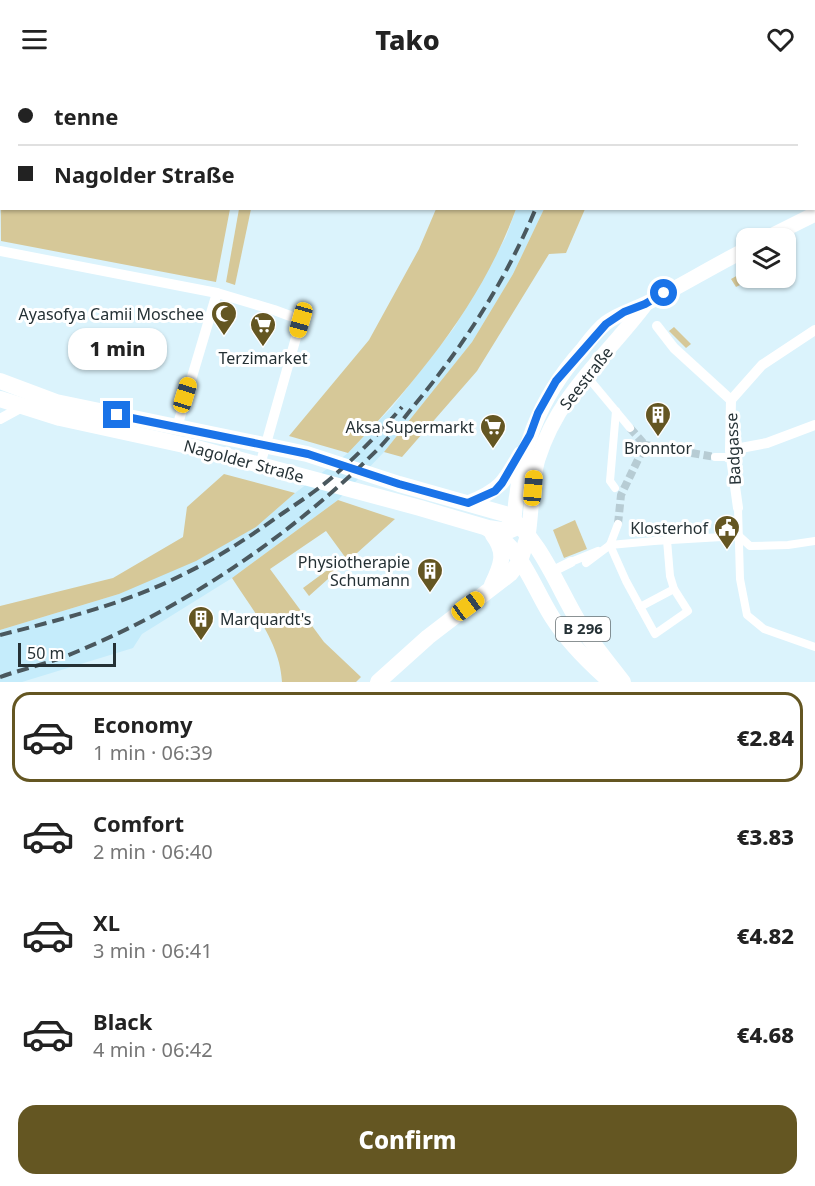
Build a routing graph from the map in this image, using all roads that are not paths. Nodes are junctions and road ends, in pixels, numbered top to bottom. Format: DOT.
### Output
graph roads {
  1 [pos="815,214"];
  2 [pos="787,228"];
  3 [pos="0,251"];
  4 [pos="736,255"];
  5 [pos="217,293"];
  6 [pos="645,304"];
  7 [pos="657,326"];
  8 [pos="815,330"];
  9 [pos="585,374"];
  10 [pos="0,381"];
  11 [pos="0,399"];
  12 [pos="731,400"];
  13 [pos="22,407"];
  14 [pos="616,411"];
  15 [pos="0,418"];
  16 [pos="815,425"];
  17 [pos="177,427"];
  18 [pos="630,428"];
  19 [pos="530,435"];
  20 [pos="265,445"];
  21 [pos="730,454"];
  22 [pos="715,458"];
  23 [pos="260,465"];
  24 [pos="615,488"];
  25 [pos="468,503"];
  26 [pos="738,508"];
  27 [pos="532,511"];
  28 [pos="618,524"];
  29 [pos="488,528"];
  30 [pos="739,536"];
  31 [pos="667,540"];
  32 [pos="815,541"];
  33 [pos="516,545"];
  34 [pos="610,545"];
  35 [pos="571,562"];
  36 [pos="586,564"];
  37 [pos="548,567"];
  38 [pos="531,581"];
  39 [pos="674,589"];
  40 [pos="488,591"];
  41 [pos="640,607"];
  42 [pos="815,647"];
  43 [pos="378,682"];
  44 [pos="611,682"];
  45 [pos="623,682"];
  1 -- 2 [label="main road"];
  3 -- 5 [label="street"];
  4 -- 6 [label="main road, Seestraße"];
  5 -- 17 [label="street"];
  5 -- 20 [label="street"];
  6 -- 9 [label="main road, Seestraße"];
  6 -- 19 [label="main road, Seestraße"];
  7 -- 12 [label="street"];
  8 -- 12 [label="street, Badgasse"];
  9 -- 14 [label="street"];
  9 -- 27 [label="main road, Seestraße"];
  10 -- 17 [label="main road, Nagolder Straße"];
  11 -- 13 [label="main road, Nagolder Straße / B 296"];
  12 -- 21 [label="street, Badgasse"];
  13 -- 15 [label="street"];
  13 -- 23 [label="main road, Nagolder Straße / B 296"];
  14 -- 18 [label="street"];
  14 -- 24 [label="street"];
  16 -- 21 [label="street"];
  17 -- 20 [label="main road, Nagolder Straße"];
  19 -- 25 [label="main road"];
  19 -- 33 [label="main road"];
  20 -- 23 [label="street"];
  20 -- 25 [label="main road, Nagolder Straße"];
  21 -- 22 [label="street"];
  21 -- 26 [label="street, Badgasse"];
  23 -- 29 [label="main road, Nagolder Straße / B 296"];
  25 -- 33 [label="main road, Nagolder Straße"];
  26 -- 30 [label="street, Badgasse"];
  27 -- 33 [label="main road"];
  27 -- 37 [label="main road"];
  28 -- 34 [label="street"];
  29 -- 33 [label="main road, B 296"];
  29 -- 40 [label="main road"];
  30 -- 31 [label="street"];
  30 -- 32 [label="street"];
  30 -- 42 [label="street, Badgasse"];
  31 -- 34 [label="street"];
  31 -- 39 [label="street"];
  33 -- 37 [label="main road, B 296"];
  33 -- 38 [label="main road, B 296"];
  33 -- 40 [label="main road"];
  34 -- 35 [label="street"];
  34 -- 36 [label="street"];
  34 -- 41 [label="street"];
  35 -- 37 [label="street"];
  37 -- 45 [label="main road, B 296"];
  38 -- 40 [label="main road"];
  38 -- 44 [label="main road, B 296"];
  39 -- 41 [label="street"];
  39 -- 41 [label="street"];
  40 -- 43 [label="main road"];
}
